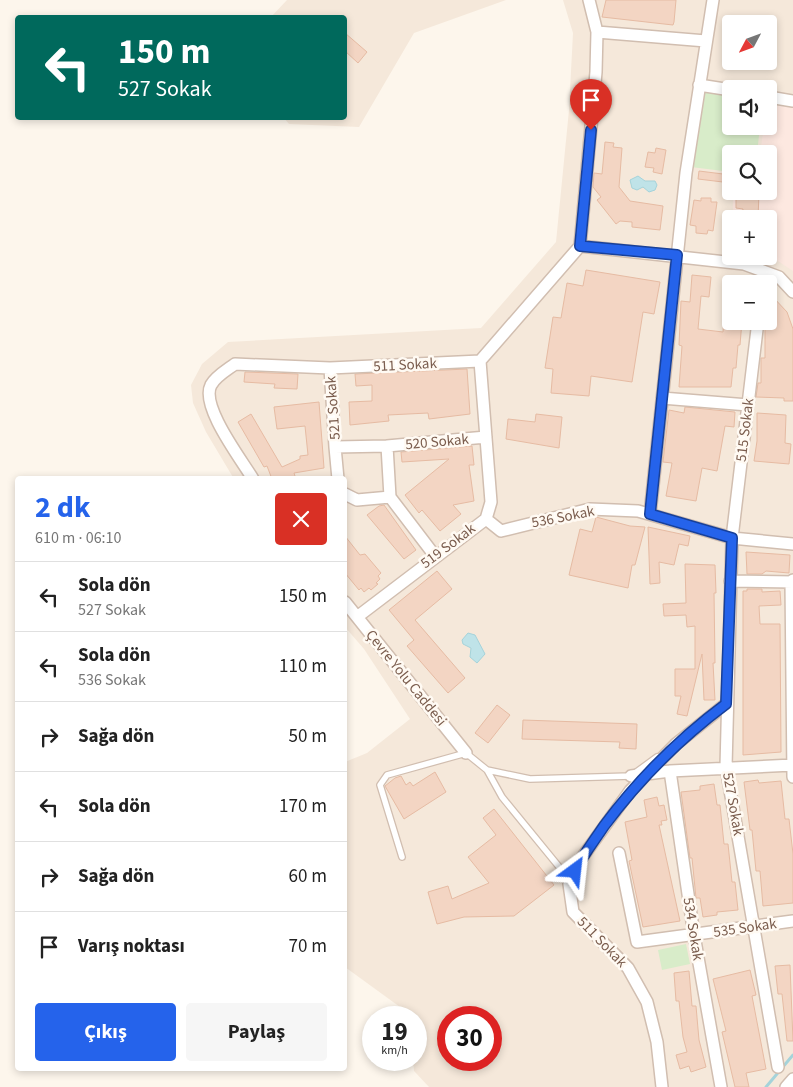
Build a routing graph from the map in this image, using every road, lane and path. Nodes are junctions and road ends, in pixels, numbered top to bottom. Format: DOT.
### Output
graph roads {
  1 [pos="589,0"];
  2 [pos="713,0"];
  3 [pos="597,32"];
  4 [pos="706,41"];
  5 [pos="699,85"];
  6 [pos="722,89"];
  7 [pos="777,98"];
  8 [pos="793,101"];
  9 [pos="580,246"];
  10 [pos="677,255"];
  11 [pos="760,275"];
  12 [pos="777,277"];
  13 [pos="780,277"];
  14 [pos="793,278"];
  15 [pos="793,292"];
  16 [pos="757,330"];
  17 [pos="480,361"];
  18 [pos="330,368"];
  19 [pos="662,398"];
  20 [pos="748,405"];
  21 [pos="486,438"];
  22 [pos="387,446"];
  23 [pos="335,448"];
  24 [pos="251,476"];
  25 [pos="338,476"];
  26 [pos="347,495"];
  27 [pos="390,497"];
  28 [pos="650,514"];
  29 [pos="486,518"];
  30 [pos="732,538"];
  31 [pos="793,544"];
  32 [pos="435,556"];
  33 [pos="730,581"];
  34 [pos="792,581"];
  35 [pos="347,604"];
  36 [pos="357,617"];
  37 [pos="726,704"];
  38 [pos="676,744"];
  39 [pos="466,753"];
  40 [pos="726,767"];
  41 [pos="792,769"];
  42 [pos="487,770"];
  43 [pos="670,771"];
  44 [pos="647,774"];
  45 [pos="631,776"];
  46 [pos="619,853"];
  47 [pos="402,856"];
  48 [pos="560,868"];
  49 [pos="793,922"];
  50 [pos="755,926"];
  51 [pos="694,935"];
  52 [pos="778,1067"];
  53 [pos="793,1079"];
  54 [pos="662,1087"];
  55 [pos="721,1087"];
  56 [pos="786,1087"];
  1 -- 3 [label="street"];
  2 -- 4 [label="street"];
  3 -- 4 [label="street"];
  3 -- 9 [label="street"];
  4 -- 5 [label="street"];
  5 -- 6 [label="street"];
  5 -- 10 [label="street"];
  7 -- 8 [label="street"];
  9 -- 10 [label="street"];
  9 -- 17 [label="street"];
  10 -- 11 [label="street"];
  10 -- 19 [label="street"];
  12 -- 13 [label="street"];
  13 -- 14 [label="street"];
  13 -- 15 [label="street"];
  16 -- 20 [label="street, 515 Sokak"];
  17 -- 18 [label="street, 511 Sokak"];
  17 -- 21 [label="street, 519 Sokak"];
  18 -- 23 [label="street, 521 Sokak"];
  18 -- 24 [label="street"];
  19 -- 20 [label="street"];
  19 -- 28 [label="street"];
  20 -- 30 [label="street, 515 Sokak"];
  21 -- 22 [label="street, 520 Sokak"];
  21 -- 29 [label="street, 519 Sokak"];
  22 -- 23 [label="street, 520 Sokak"];
  22 -- 27 [label="street"];
  23 -- 25 [label="street, 521 Sokak"];
  26 -- 27 [label="street"];
  27 -- 32 [label="street"];
  28 -- 29 [label="street, 536 Sokak"];
  28 -- 30 [label="street, 536 Sokak"];
  29 -- 32 [label="street, 519 Sokak"];
  30 -- 31 [label="street, 536 Sokak"];
  30 -- 33 [label="street, 527 Sokak"];
  32 -- 36 [label="street, 519 Sokak"];
  33 -- 34 [label="street"];
  33 -- 37 [label="street, 527 Sokak"];
  34 -- 41 [label="street"];
  35 -- 36 [label="street, Çevre Yolu Caddesi"];
  36 -- 39 [label="street, Çevre Yolu Caddesi"];
  37 -- 38 [label="street, 511 Sokak"];
  37 -- 40 [label="street, 527 Sokak"];
  38 -- 44 [label="street, 511 Sokak"];
  38 -- 45 [label="lane"];
  39 -- 42 [label="lane"];
  39 -- 47 [label="lane"];
  40 -- 41 [label="street"];
  40 -- 43 [label="street"];
  40 -- 50 [label="street, 527 Sokak"];
  42 -- 45 [label="lane"];
  42 -- 48 [label="lane"];
  43 -- 44 [label="street"];
  43 -- 51 [label="street, 534 Sokak"];
  44 -- 45 [label="street"];
  44 -- 54 [label="street, 511 Sokak"];
  46 -- 51 [label="street, 535 Sokak"];
  49 -- 50 [label="street, 535 Sokak"];
  50 -- 51 [label="street, 535 Sokak"];
  50 -- 52 [label="street, 527 Sokak"];
  51 -- 55 [label="street, 534 Sokak"];
  53 -- 56 [label="street"];
}
